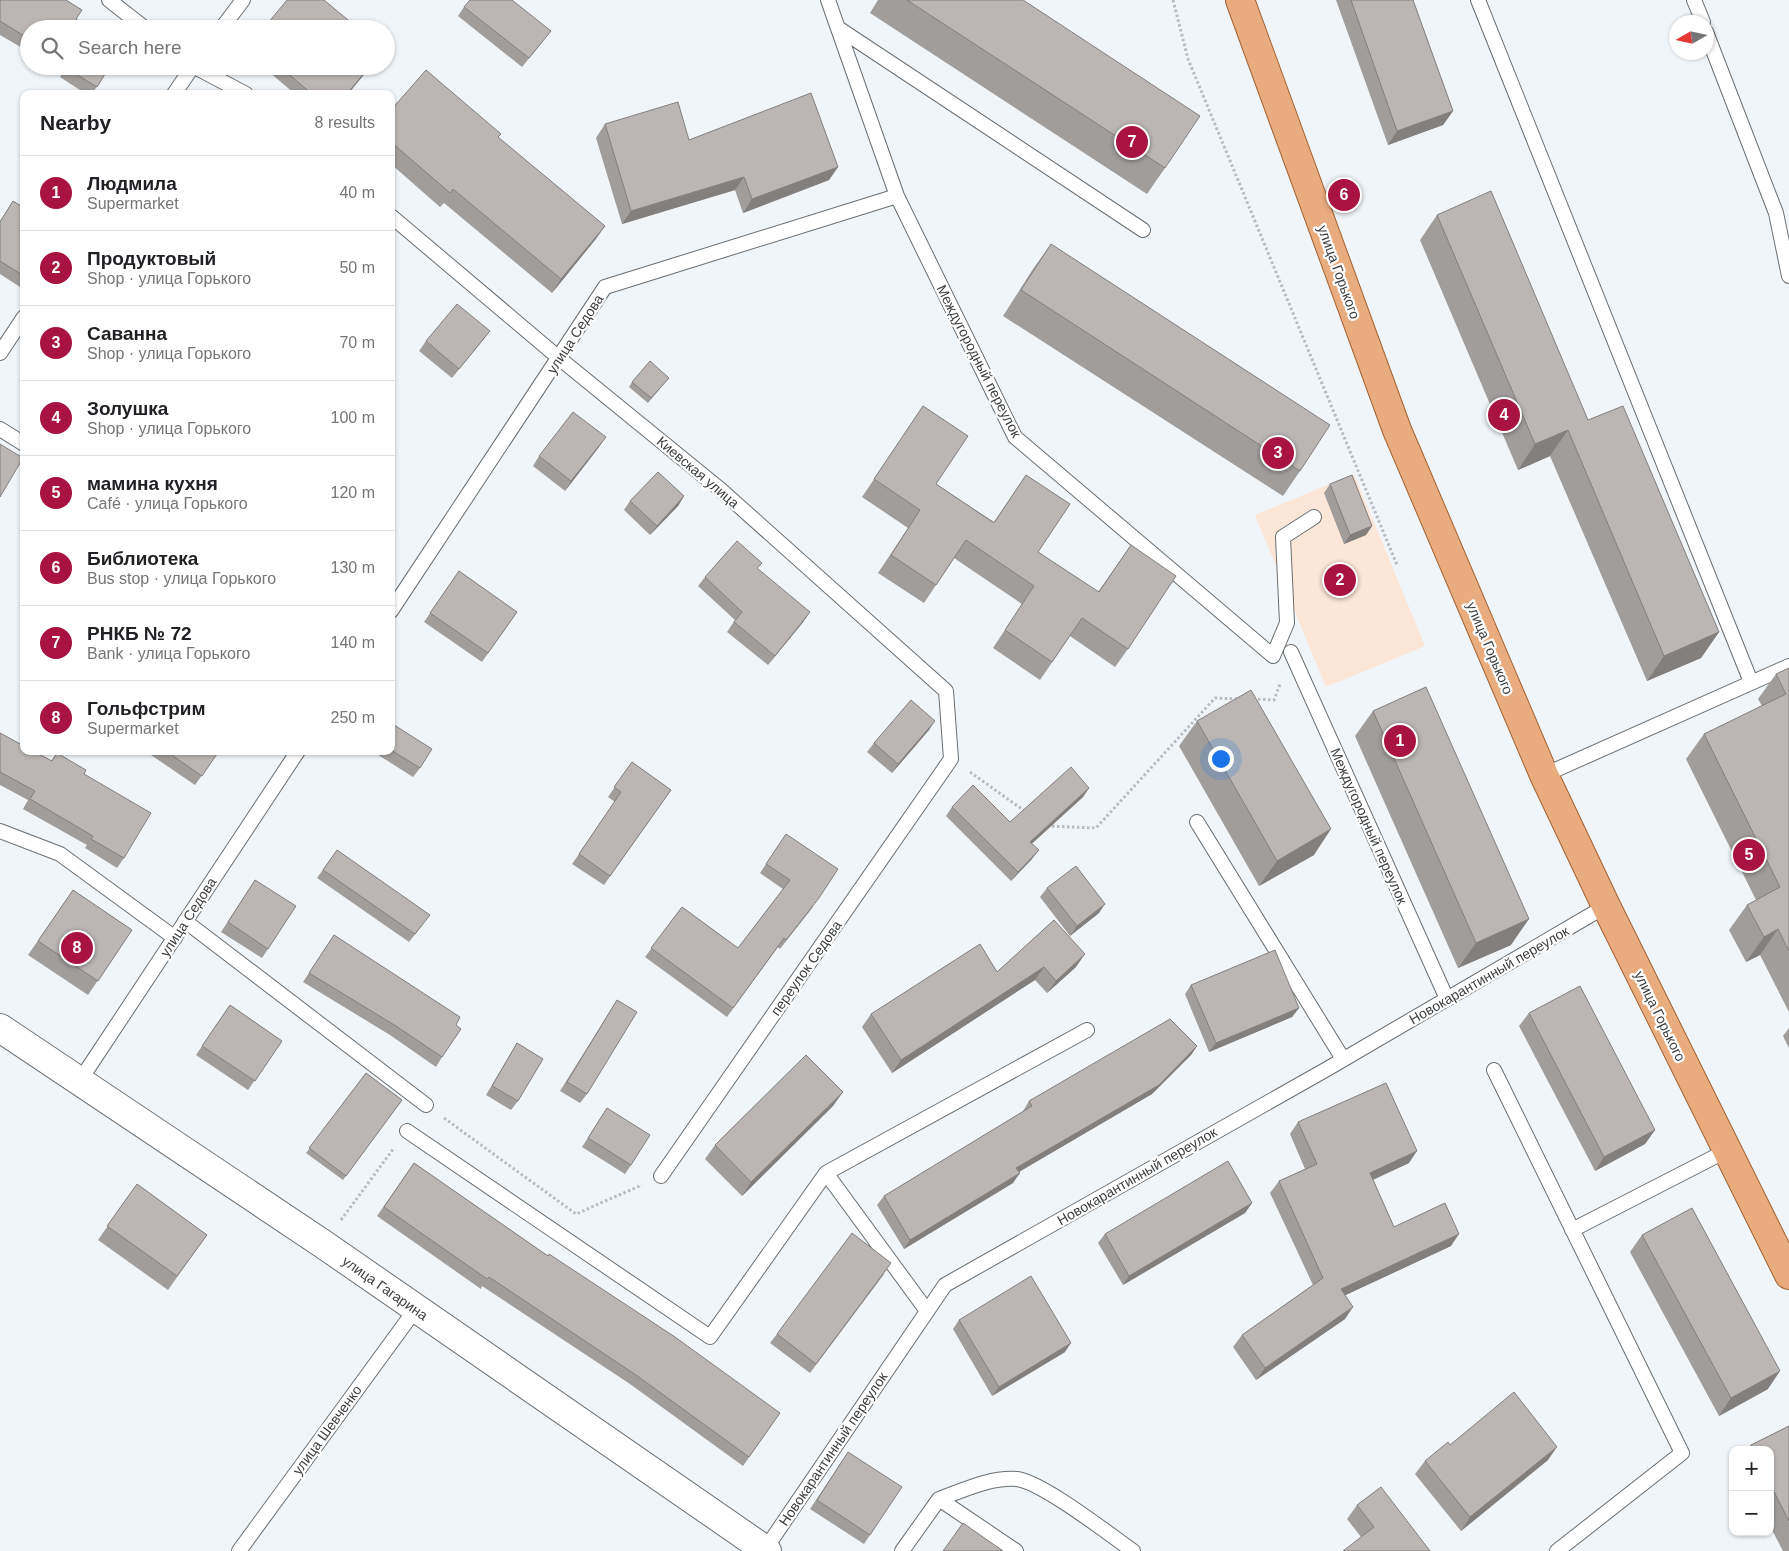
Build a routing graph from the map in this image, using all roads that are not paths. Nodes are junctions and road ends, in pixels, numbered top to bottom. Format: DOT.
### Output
graph roads {
  1 [pos="109,0"];
  2 [pos="244,0"];
  3 [pos="828,0"];
  4 [pos="1240,0"];
  5 [pos="1478,0"];
  6 [pos="1694,0"];
  7 [pos="1700,15"];
  8 [pos="135,20"];
  9 [pos="229,20"];
  10 [pos="838,28"];
  11 [pos="1714,53"];
  12 [pos="187,75"];
  13 [pos="210,75"];
  14 [pos="177,90"];
  15 [pos="238,90"];
  16 [pos="897,196"];
  17 [pos="395,219"];
  18 [pos="1143,230"];
  19 [pos="1789,276"];
  20 [pos="20,324"];
  21 [pos="0,353"];
  22 [pos="559,358"];
  23 [pos="0,429"];
  24 [pos="20,442"];
  25 [pos="1314,517"];
  26 [pos="395,605"];
  27 [pos="1291,652"];
  28 [pos="1789,666"];
  29 [pos="1751,682"];
  30 [pos="295,755"];
  31 [pos="951,759"];
  32 [pos="1544,775"];
  33 [pos="1197,822"];
  34 [pos="0,831"];
  35 [pos="1606,906"];
  36 [pos="185,921"];
  37 [pos="174,938"];
  38 [pos="1447,999"];
  39 [pos="0,1028"];
  40 [pos="1087,1030"];
  41 [pos="1343,1059"];
  42 [pos="1494,1070"];
  43 [pos="79,1082"];
  44 [pos="426,1105"];
  45 [pos="407,1131"];
  46 [pos="1726,1151"];
  47 [pos="826,1173"];
  48 [pos="661,1176"];
  49 [pos="1572,1230"];
  50 [pos="1789,1275"];
  51 [pos="415,1310"];
  52 [pos="927,1311"];
  53 [pos="939,1499"];
  54 [pos="765,1550"];
  55 [pos="239,1551"];
  56 [pos="902,1551"];
  57 [pos="1016,1551"];
  58 [pos="1133,1551"];
  59 [pos="1557,1551"];
  1 -- 8 [label="lane"];
  2 -- 9 [label="lane"];
  3 -- 10 [label="lane, Междугородный переулок"];
  4 -- 32 [label="main road, улица Горького"];
  5 -- 29 [label="lane"];
  6 -- 7 [label="lane"];
  10 -- 16 [label="lane, Междугородный переулок"];
  10 -- 18 [label="lane"];
  11 -- 19 [label="lane"];
  12 -- 14 [label="lane"];
  13 -- 15 [label="lane"];
  16 -- 22 [label="lane, улица Седова"];
  16 -- 25 [label="lane, Междугородный переулок"];
  17 -- 22 [label="lane, Киевская улица"];
  20 -- 21 [label="lane"];
  22 -- 26 [label="lane, улица Седова"];
  22 -- 31 [label="lane, Киевская улица"];
  23 -- 24 [label="lane"];
  27 -- 38 [label="lane, Междугородный переулок"];
  28 -- 29 [label="lane"];
  29 -- 32 [label="lane"];
  30 -- 36 [label="lane, улица Седова"];
  31 -- 48 [label="lane, переулок Седова"];
  32 -- 35 [label="main road, улица Горького"];
  33 -- 41 [label="lane"];
  34 -- 37 [label="lane"];
  35 -- 38 [label="lane, Новокарантинный переулок"];
  35 -- 46 [label="main road, улица Горького"];
  36 -- 37 [label="lane, улица Седова"];
  36 -- 44 [label="lane"];
  37 -- 43 [label="lane, улица Седова"];
  38 -- 41 [label="lane, Новокарантинный переулок"];
  39 -- 43 [label="main road, улица Гагарина"];
  40 -- 47 [label="lane"];
  41 -- 52 [label="lane, Новокарантинный переулок"];
  42 -- 49 [label="lane"];
  43 -- 51 [label="main road, улица Гагарина"];
  45 -- 47 [label="lane"];
  46 -- 49 [label="lane"];
  46 -- 50 [label="main road, улица Горького"];
  47 -- 52 [label="lane"];
  49 -- 59 [label="lane"];
  51 -- 54 [label="main road, улица Гагарина"];
  51 -- 55 [label="lane, улица Шевченко"];
  52 -- 54 [label="lane, Новокарантинный переулок"];
  53 -- 56 [label="lane"];
  53 -- 57 [label="lane"];
  53 -- 58 [label="lane"];
}
